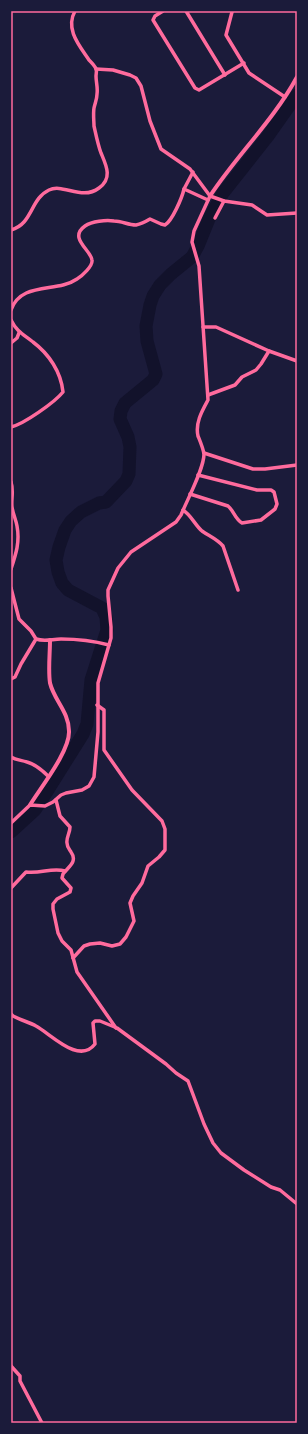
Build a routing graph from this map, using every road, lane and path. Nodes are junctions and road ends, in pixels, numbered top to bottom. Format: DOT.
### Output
graph roads {
  1 [pos="75,11"];
  2 [pos="163,11"];
  3 [pos="186,11"];
  4 [pos="232,11"];
  5 [pos="244,64"];
  6 [pos="96,69"];
  7 [pos="225,75"];
  8 [pos="297,77"];
  9 [pos="285,97"];
  10 [pos="193,172"];
  11 [pos="184,190"];
  12 [pos="211,198"];
  13 [pos="224,201"];
  14 [pos="297,213"];
  15 [pos="215,218"];
  16 [pos="11,230"];
  17 [pos="11,310"];
  18 [pos="11,320"];
  19 [pos="203,327"];
  20 [pos="19,333"];
  21 [pos="11,344"];
  22 [pos="269,351"];
  23 [pos="297,361"];
  24 [pos="208,395"];
  25 [pos="11,427"];
  26 [pos="204,453"];
  27 [pos="297,465"];
  28 [pos="198,475"];
  29 [pos="11,482"];
  30 [pos="190,494"];
  31 [pos="183,510"];
  32 [pos="11,569"];
  33 [pos="11,588"];
  34 [pos="238,590"];
  35 [pos="36,639"];
  36 [pos="50,640"];
  37 [pos="109,645"];
  38 [pos="11,679"];
  39 [pos="97,705"];
  40 [pos="11,757"];
  41 [pos="48,776"];
  42 [pos="56,800"];
  43 [pos="30,805"];
  44 [pos="11,823"];
  45 [pos="65,871"];
  46 [pos="11,888"];
  47 [pos="73,958"];
  48 [pos="11,1014"];
  49 [pos="117,1028"];
  50 [pos="297,1204"];
  51 [pos="11,1366"];
  52 [pos="42,1423"];
  1 -- 6 [label="street"];
  2 -- 7 [label="street"];
  3 -- 7 [label="street"];
  4 -- 5 [label="street"];
  5 -- 7 [label="street"];
  5 -- 9 [label="street"];
  6 -- 10 [label="street"];
  6 -- 16 [label="street"];
  8 -- 9 [label="street"];
  9 -- 12 [label="street"];
  10 -- 11 [label="street"];
  10 -- 12 [label="street"];
  11 -- 12 [label="street"];
  11 -- 17 [label="street"];
  12 -- 13 [label="street"];
  12 -- 19 [label="street"];
  13 -- 14 [label="street"];
  13 -- 15 [label="street"];
  18 -- 20 [label="street"];
  19 -- 22 [label="street"];
  19 -- 24 [label="street"];
  20 -- 21 [label="street"];
  20 -- 25 [label="street"];
  22 -- 23 [label="street"];
  22 -- 24 [label="street"];
  24 -- 26 [label="street"];
  26 -- 27 [label="street"];
  26 -- 28 [label="street"];
  28 -- 30 [label="street"];
  28 -- 30 [label="street"];
  29 -- 32 [label="street"];
  30 -- 31 [label="street"];
  31 -- 34 [label="street"];
  31 -- 37 [label="street"];
  33 -- 35 [label="street"];
  35 -- 36 [label="street"];
  35 -- 38 [label="street"];
  36 -- 37 [label="street"];
  36 -- 41 [label="street"];
  37 -- 39 [label="street"];
  39 -- 42 [label="street"];
  39 -- 47 [label="street"];
  40 -- 41 [label="street"];
  41 -- 43 [label="street"];
  42 -- 43 [label="street"];
  42 -- 45 [label="street"];
  43 -- 44 [label="street"];
  45 -- 46 [label="street"];
  45 -- 47 [label="street"];
  47 -- 49 [label="street"];
  48 -- 49 [label="street"];
  49 -- 50 [label="street"];
  51 -- 52 [label="street"];
}
